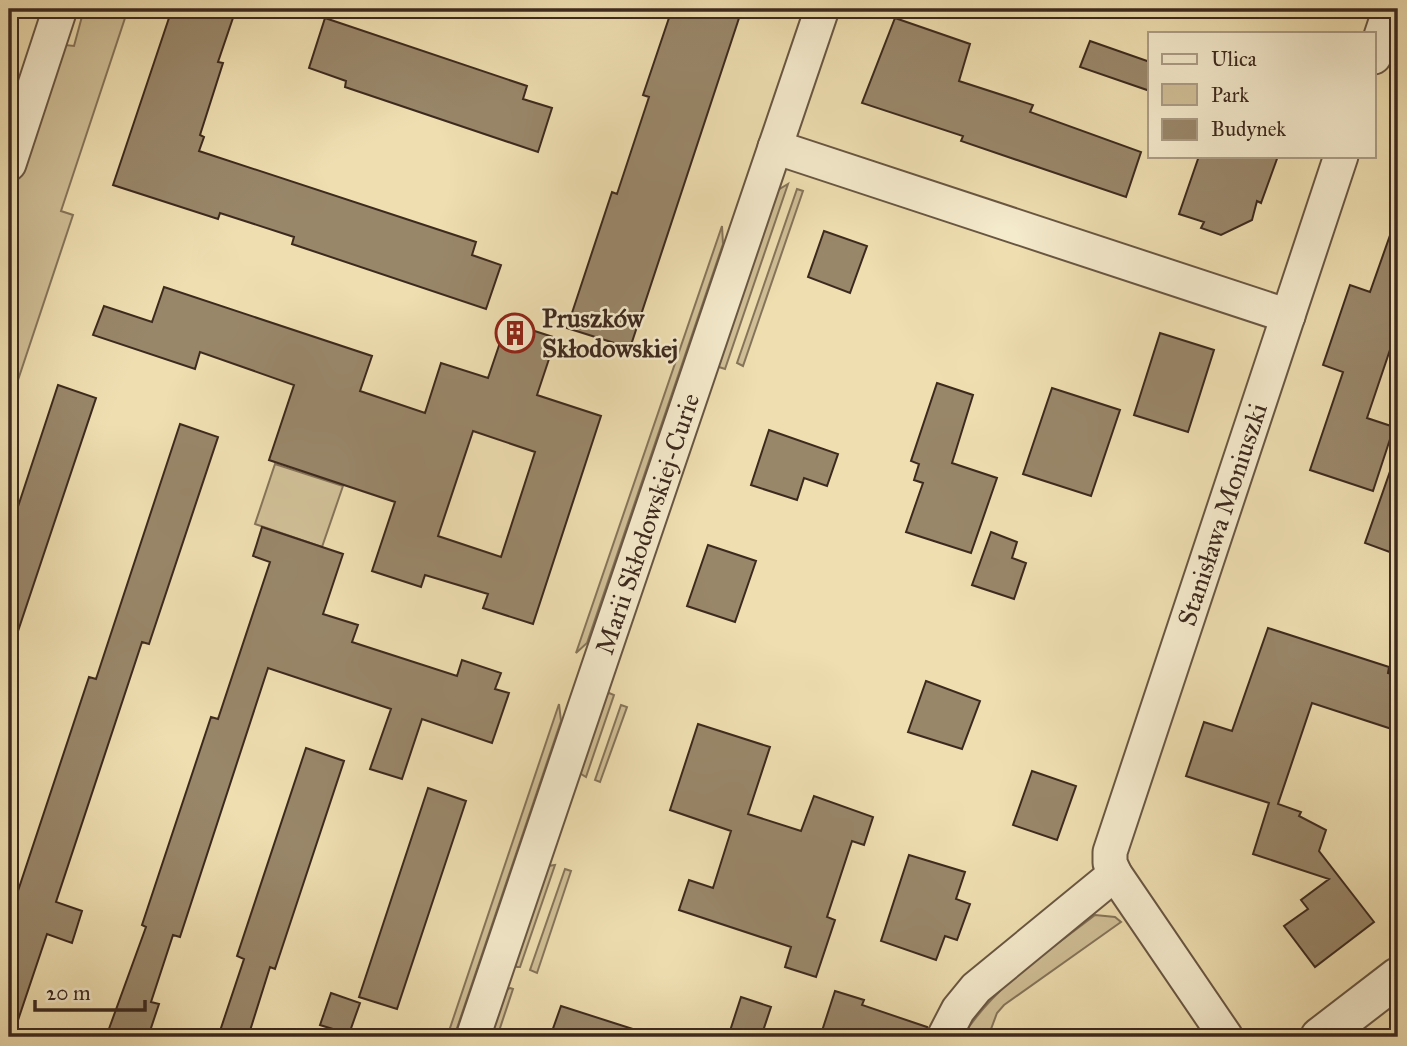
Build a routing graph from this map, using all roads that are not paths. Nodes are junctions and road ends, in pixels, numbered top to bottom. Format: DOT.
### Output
graph roads {
  1 [pos="60,9"];
  2 [pos="822,9"];
  3 [pos="1390,9"];
  4 [pos="1376,51"];
  5 [pos="775,147"];
  6 [pos="1340,158"];
  7 [pos="9,164"];
  8 [pos="1288,316"];
  9 [pos="1115,874"];
  10 [pos="1398,977"];
  11 [pos="473,1037"];
  12 [pos="944,1037"];
  13 [pos="1226,1037"];
  14 [pos="1320,1037"];
  1 -- 7 [label="street"];
  2 -- 5 [label="street, Marii Skłodowskiej-Curie"];
  3 -- 4 [label="street"];
  5 -- 8 [label="street"];
  5 -- 11 [label="street, Marii Skłodowskiej-Curie"];
  6 -- 8 [label="street, Stanisława Moniuszki"];
  8 -- 9 [label="street, Stanisława Moniuszki"];
  9 -- 12 [label="street"];
  9 -- 13 [label="street, Stanisława Moniuszki"];
  10 -- 14 [label="street"];
}
